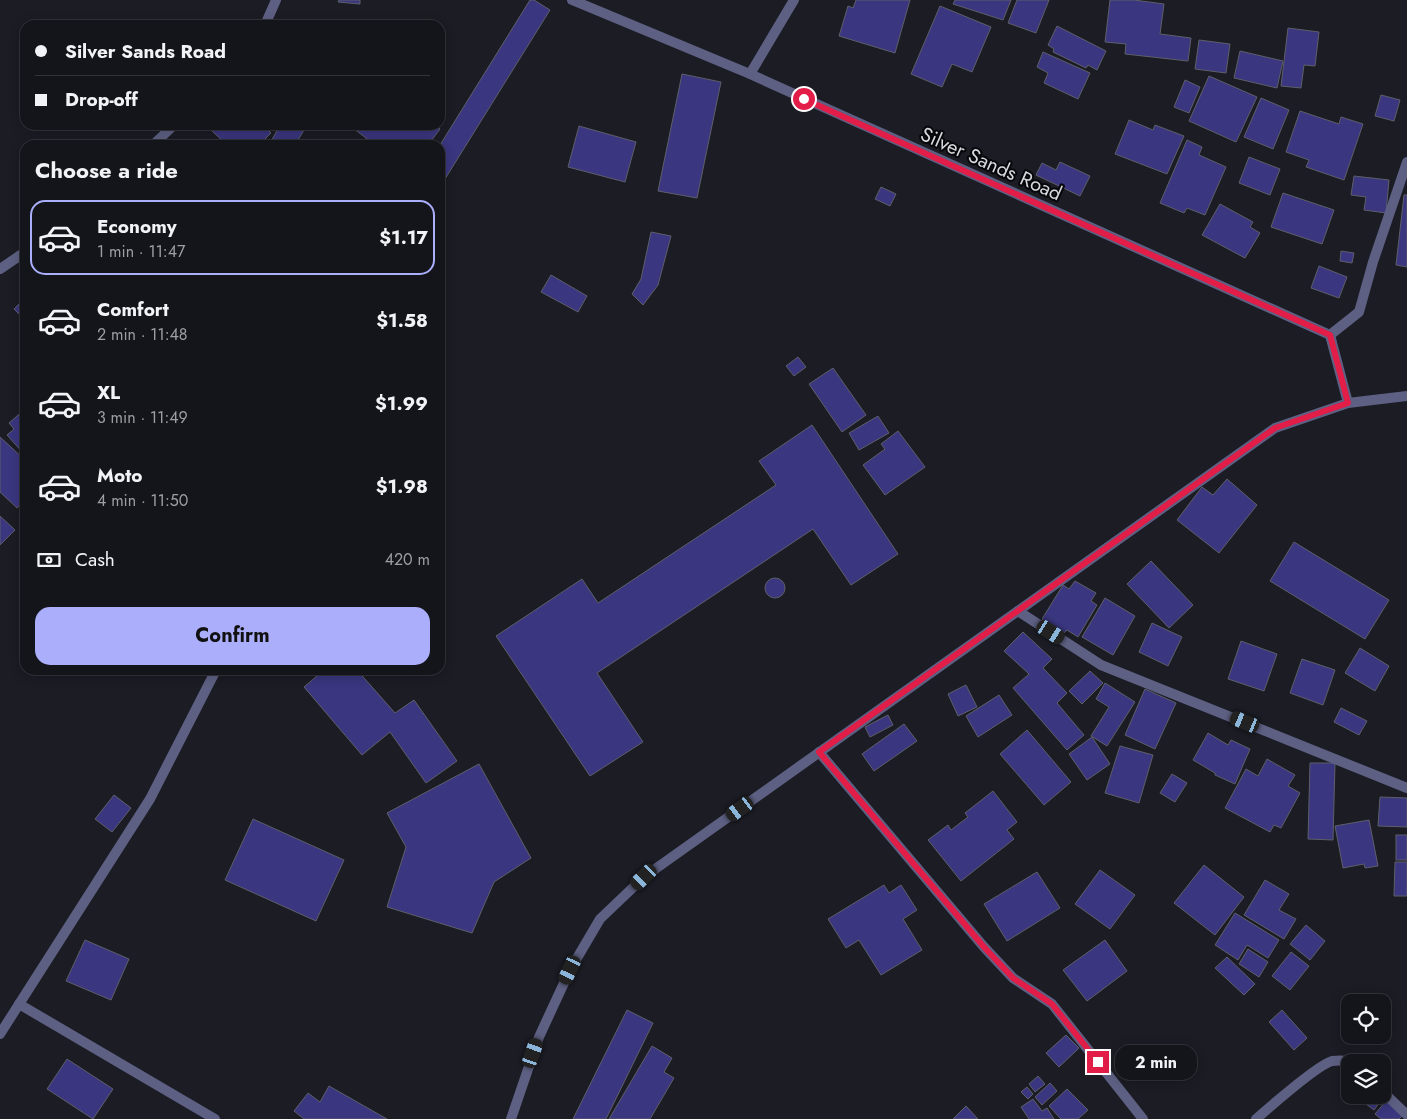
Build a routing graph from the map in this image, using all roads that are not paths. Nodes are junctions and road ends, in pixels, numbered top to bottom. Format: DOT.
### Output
graph roads {
  1 [pos="276,0"];
  2 [pos="572,0"];
  3 [pos="794,0"];
  4 [pos="267,20"];
  5 [pos="750,74"];
  6 [pos="168,130"];
  7 [pos="158,140"];
  8 [pos="1407,162"];
  9 [pos="20,255"];
  10 [pos="0,269"];
  11 [pos="1330,335"];
  12 [pos="1407,396"];
  13 [pos="1348,403"];
  14 [pos="1018,611"];
  15 [pos="213,675"];
  16 [pos="819,752"];
  17 [pos="1407,788"];
  18 [pos="19,1004"];
  19 [pos="0,1034"];
  20 [pos="1341,1061"];
  21 [pos="1391,1100"];
  22 [pos="1407,1115"];
  23 [pos="215,1119"];
  24 [pos="511,1119"];
  25 [pos="1143,1119"];
  26 [pos="1256,1119"];
  1 -- 4 [label="street"];
  2 -- 5 [label="street, Silver Sands Road"];
  3 -- 5 [label="street"];
  5 -- 11 [label="street, Silver Sands Road"];
  6 -- 7 [label="street"];
  8 -- 11 [label="street"];
  9 -- 10 [label="street"];
  11 -- 13 [label="street"];
  12 -- 13 [label="street"];
  13 -- 14 [label="street"];
  14 -- 16 [label="street"];
  14 -- 17 [label="street"];
  15 -- 18 [label="street"];
  16 -- 24 [label="street"];
  16 -- 25 [label="street"];
  18 -- 19 [label="street"];
  18 -- 23 [label="street"];
  20 -- 26 [label="street"];
  21 -- 22 [label="street"];
}
